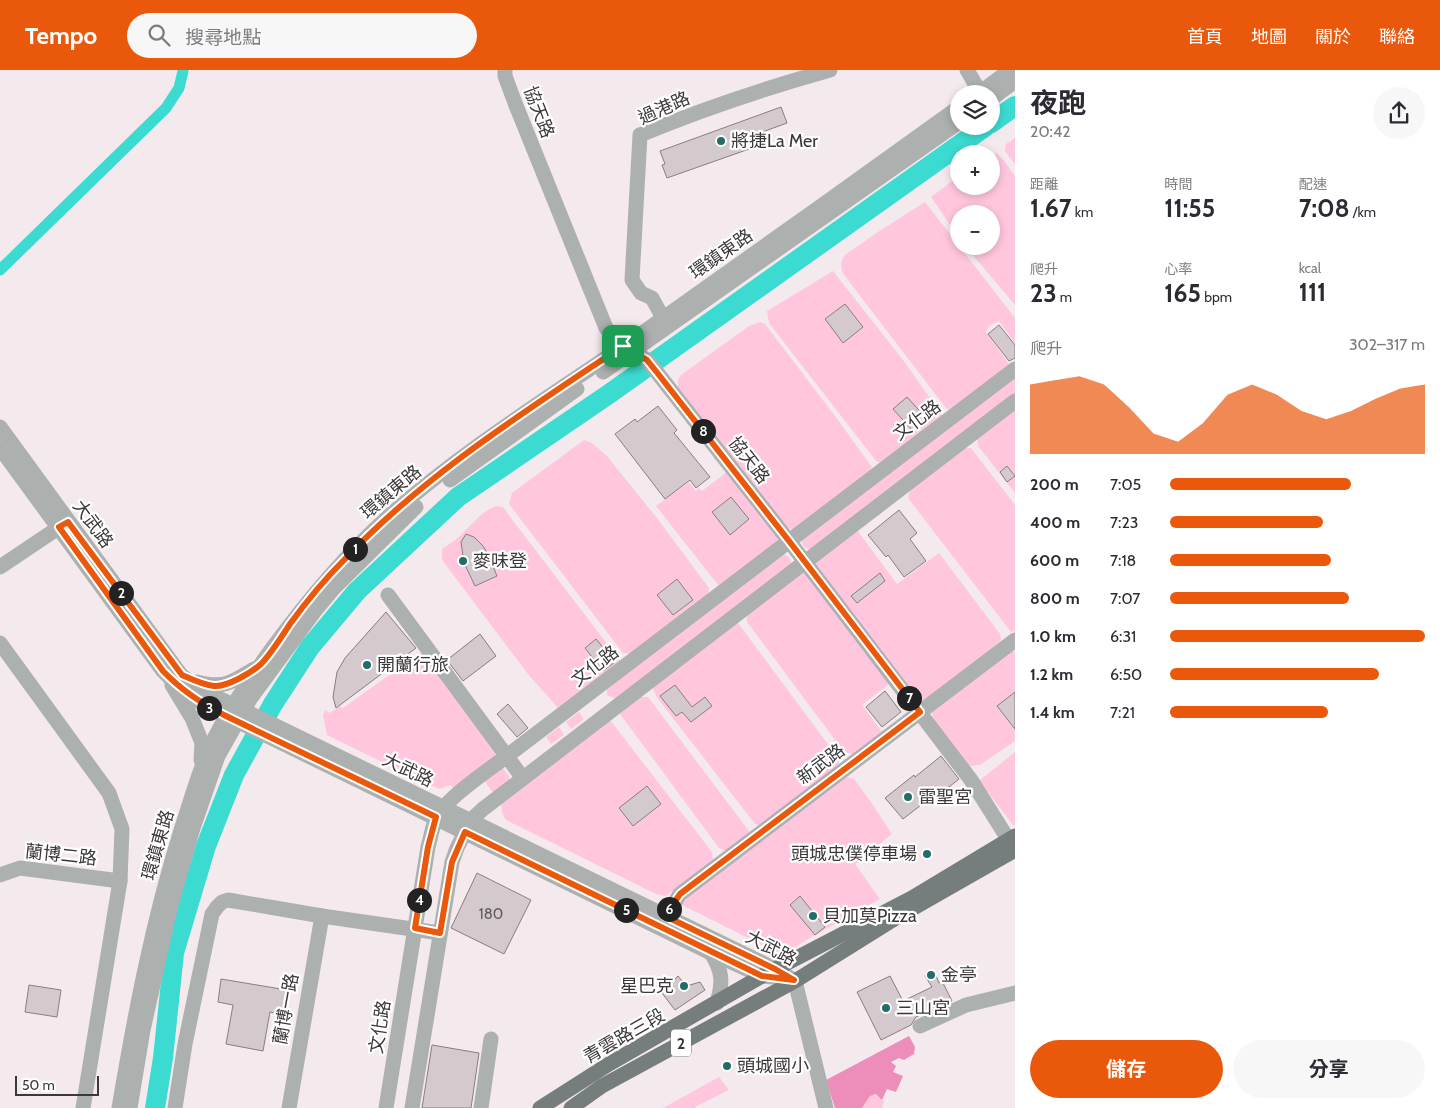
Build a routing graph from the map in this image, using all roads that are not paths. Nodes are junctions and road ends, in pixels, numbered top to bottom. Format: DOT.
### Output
graph roads {
  1 [pos="505,70"];
  2 [pos="830,70"];
  3 [pos="967,70"];
  4 [pos="1010,70"];
  5 [pos="1015,82"];
  6 [pos="976,85"];
  7 [pos="993,85"];
  8 [pos="1000,88"];
  9 [pos="950,113"];
  10 [pos="950,128"];
  11 [pos="663,318"];
  12 [pos="628,349"];
  13 [pos="1015,369"];
  14 [pos="1015,401"];
  15 [pos="0,427"];
  16 [pos="0,448"];
  17 [pos="63,524"];
  18 [pos="789,541"];
  19 [pos="805,562"];
  20 [pos="0,567"];
  21 [pos="388,595"];
  22 [pos="1015,640"];
  23 [pos="0,643"];
  24 [pos="261,664"];
  25 [pos="163,671"];
  26 [pos="182,675"];
  27 [pos="920,712"];
  28 [pos="240,716"];
  29 [pos="507,756"];
  30 [pos="201,768"];
  31 [pos="522,777"];
  32 [pos="440,812"];
  33 [pos="468,826"];
  34 [pos="1013,844"];
  35 [pos="0,875"];
  36 [pos="120,880"];
  37 [pos="322,916"];
  38 [pos="662,921"];
  39 [pos="415,928"];
  40 [pos="440,933"];
  41 [pos="712,953"];
  42 [pos="768,972"];
  43 [pos="794,980"];
  44 [pos="1015,993"];
  45 [pos="717,1003"];
  46 [pos="920,1026"];
  47 [pos="491,1039"];
  48 [pos="565,1093"];
  49 [pos="83,1108"];
  50 [pos="119,1108"];
  51 [pos="130,1108"];
  52 [pos="175,1108"];
  53 [pos="289,1108"];
  54 [pos="386,1108"];
  55 [pos="412,1108"];
  56 [pos="480,1108"];
  57 [pos="540,1108"];
  58 [pos="571,1108"];
  59 [pos="826,1108"];
  1 -- 12 [label="street, 協天路"];
  2 -- 11 [label="street, 過港路"];
  3 -- 6 [label="street"];
  4 -- 7 [label="street"];
  5 -- 8 [label="street"];
  9 -- 11 [label="street, 環鎮東路"];
  10 -- 12 [label="street, 環鎮東路"];
  11 -- 12 [label="street, 環鎮東路"];
  12 -- 18 [label="street, 協天路"];
  12 -- 24 [label="street, 環鎮東路"];
  12 -- 28 [label="street, 環鎮東路"];
  13 -- 18 [label="street, 文化路"];
  14 -- 19 [label="street"];
  15 -- 17 [label="street, 大武路"];
  16 -- 17 [label="street, 大武路"];
  17 -- 20 [label="street"];
  17 -- 25 [label="street, 大武路"];
  17 -- 26 [label="street, 大武路"];
  18 -- 19 [label="street, 協天路"];
  18 -- 29 [label="street, 文化路"];
  19 -- 27 [label="street, 協天路"];
  19 -- 31 [label="street"];
  21 -- 29 [label="street"];
  22 -- 27 [label="street, 新武路"];
  23 -- 36 [label="street"];
  24 -- 26 [label="street"];
  24 -- 28 [label="street, 環鎮東路"];
  25 -- 28 [label="street, 大武路"];
  25 -- 30 [label="street"];
  26 -- 28 [label="street, 大武路"];
  27 -- 34 [label="street, 協天路"];
  27 -- 38 [label="street, 新武路"];
  28 -- 30 [label="street, 環鎮東路"];
  28 -- 32 [label="street, 大武路"];
  28 -- 51 [label="street, 環鎮東路"];
  29 -- 31 [label="street"];
  29 -- 32 [label="street, 文化路"];
  30 -- 50 [label="street, 環鎮東路"];
  31 -- 33 [label="street"];
  32 -- 33 [label="street, 大武路"];
  32 -- 39 [label="street, 文化路"];
  33 -- 38 [label="street, 大武路"];
  33 -- 40 [label="street"];
  34 -- 42 [label="main road, 青雲路三段 / 2"];
  34 -- 43 [label="main road, 青雲路三段 / 2"];
  35 -- 36 [label="street, 蘭博二路"];
  36 -- 49 [label="street"];
  37 -- 39 [label="street"];
  37 -- 52 [label="street"];
  37 -- 53 [label="street, 蘭博一路"];
  38 -- 41 [label="street, 大武路"];
  38 -- 42 [label="street, 大武路"];
  39 -- 40 [label="street"];
  39 -- 54 [label="street, 文化路"];
  40 -- 55 [label="street"];
  41 -- 42 [label="street, 大武路"];
  41 -- 45 [label="street"];
  42 -- 43 [label="street, 大武路"];
  42 -- 45 [label="main road, 青雲路三段 / 2"];
  43 -- 58 [label="main road, 青雲路三段 / 2"];
  43 -- 59 [label="street"];
  44 -- 46 [label="street"];
  45 -- 48 [label="main road, 青雲路三段 / 2"];
  47 -- 56 [label="street"];
  48 -- 57 [label="main road, 青雲路三段 / 2"];
  48 -- 58 [label="main road"];
}
